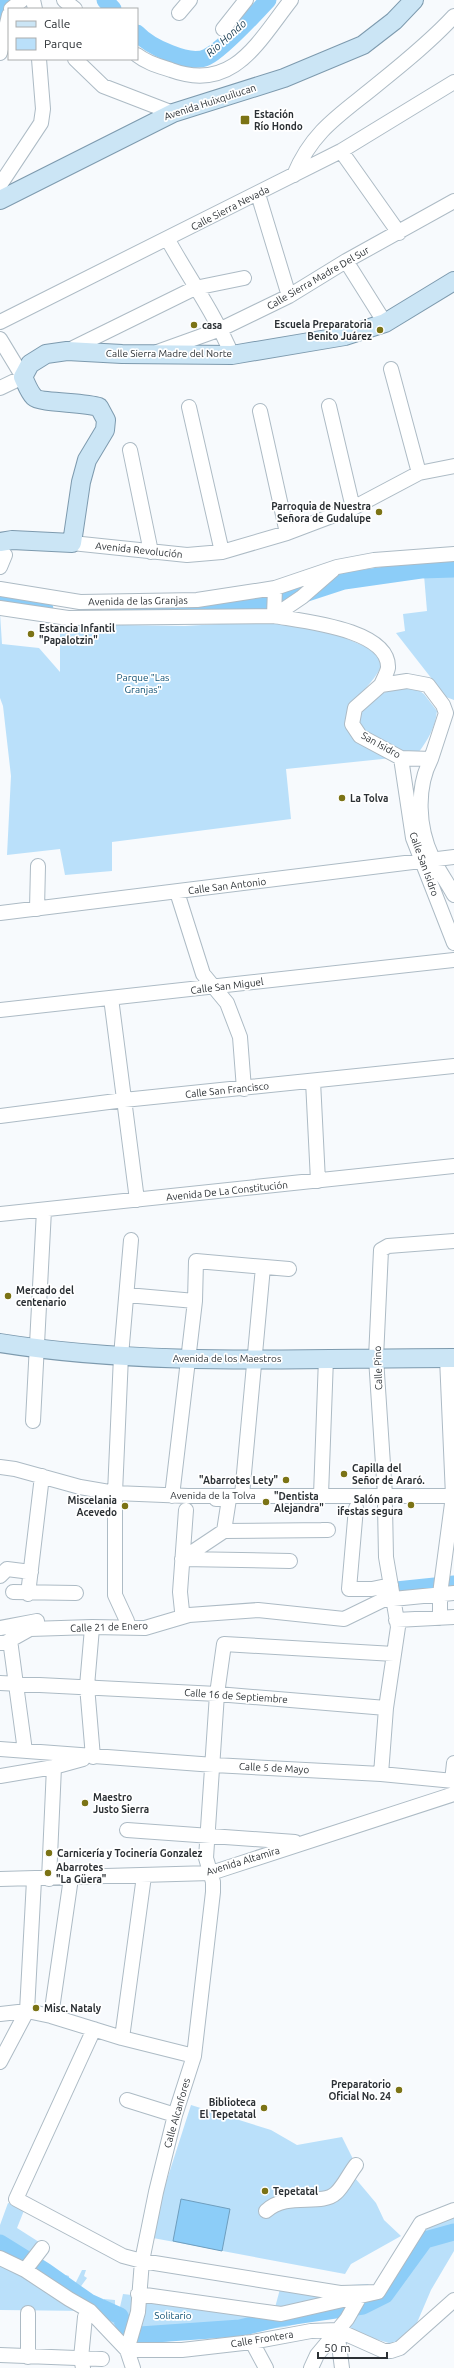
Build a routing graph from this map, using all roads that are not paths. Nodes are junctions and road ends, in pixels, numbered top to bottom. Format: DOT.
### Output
graph roads {
  1 [pos="22,0"];
  2 [pos="64,0"];
  3 [pos="190,0"];
  4 [pos="246,0"];
  5 [pos="291,0"];
  6 [pos="414,0"];
  7 [pos="12,8"];
  8 [pos="74,8"];
  9 [pos="179,13"];
  10 [pos="454,16"];
  11 [pos="8,19"];
  12 [pos="223,29"];
  13 [pos="0,53"];
  14 [pos="138,56"];
  15 [pos="39,60"];
  16 [pos="76,60"];
  17 [pos="454,82"];
  18 [pos="173,112"];
  19 [pos="341,151"];
  20 [pos="294,176"];
  21 [pos="0,185"];
  22 [pos="258,194"];
  23 [pos="0,200"];
  24 [pos="454,201"];
  25 [pos="399,233"];
  26 [pos="168,240"];
  27 [pos="346,261"];
  28 [pos="244,278"];
  29 [pos="454,281"];
  30 [pos="195,288"];
  31 [pos="289,296"];
  32 [pos="0,322"];
  33 [pos="385,323"];
  34 [pos="221,329"];
  35 [pos="0,339"];
  36 [pos="67,351"];
  37 [pos="155,353"];
  38 [pos="232,354"];
  39 [pos="391,369"];
  40 [pos="24,377"];
  41 [pos="0,388"];
  42 [pos="329,406"];
  43 [pos="189,407"];
  44 [pos="260,411"];
  45 [pos="130,450"];
  46 [pos="454,466"];
  47 [pos="419,474"];
  48 [pos="353,508"];
  49 [pos="286,533"];
  50 [pos="72,542"];
  51 [pos="151,552"];
  52 [pos="222,552"];
  53 [pos="454,554"];
  54 [pos="2,555"];
  55 [pos="337,566"];
  56 [pos="0,588"];
  57 [pos="197,600"];
  58 [pos="274,603"];
  59 [pos="0,608"];
  60 [pos="189,618"];
  61 [pos="381,685"];
  62 [pos="401,758"];
  63 [pos="431,759"];
  64 [pos="454,857"];
  65 [pos="428,861"];
  66 [pos="38,866"];
  67 [pos="177,892"];
  68 [pos="454,894"];
  69 [pos="37,909"];
  70 [pos="0,913"];
  71 [pos="454,943"];
  72 [pos="454,960"];
  73 [pos="214,988"];
  74 [pos="110,998"];
  75 [pos="0,1010"];
  76 [pos="454,1066"];
  77 [pos="313,1080"];
  78 [pos="244,1089"];
  79 [pos="124,1100"];
  80 [pos="0,1116"];
  81 [pos="454,1166"];
  82 [pos="318,1181"];
  83 [pos="137,1200"];
  84 [pos="44,1210"];
  85 [pos="0,1214"];
  86 [pos="131,1240"];
  87 [pos="454,1241"];
  88 [pos="263,1266"];
  89 [pos="289,1269"];
  90 [pos="127,1296"];
  91 [pos="195,1301"];
  92 [pos="0,1343"];
  93 [pos="36,1349"];
  94 [pos="121,1356"];
  95 [pos="187,1358"];
  96 [pos="326,1358"];
  97 [pos="376,1358"];
  98 [pos="450,1358"];
  99 [pos="254,1359"];
  100 [pos="33,1421"];
  101 [pos="0,1467"];
  102 [pos="42,1476"];
  103 [pos="115,1493"];
  104 [pos="242,1495"];
  105 [pos="321,1495"];
  106 [pos="172,1496"];
  107 [pos="453,1496"];
  108 [pos="211,1499"];
  109 [pos="385,1501"];
  110 [pos="356,1508"];
  111 [pos="186,1510"];
  112 [pos="322,1530"];
  113 [pos="224,1531"];
  114 [pos="182,1559"];
  115 [pos="290,1562"];
  116 [pos="31,1572"];
  117 [pos="0,1576"];
  118 [pos="445,1589"];
  119 [pos="13,1592"];
  120 [pos="390,1592"];
  121 [pos="76,1593"];
  122 [pos="28,1594"];
  123 [pos="182,1611"];
  124 [pos="202,1611"];
  125 [pos="454,1617"];
  126 [pos="440,1618"];
  127 [pos="397,1623"];
  128 [pos="127,1624"];
  129 [pos="0,1628"];
  130 [pos="92,1628"];
  131 [pos="5,1641"];
  132 [pos="394,1654"];
  133 [pos="0,1683"];
  134 [pos="16,1684"];
  135 [pos="87,1686"];
  136 [pos="217,1694"];
  137 [pos="386,1708"];
  138 [pos="0,1749"];
  139 [pos="25,1751"];
  140 [pos="93,1757"];
  141 [pos="454,1763"];
  142 [pos="214,1765"];
  143 [pos="54,1767"];
  144 [pos="381,1774"];
  145 [pos="0,1776"];
  146 [pos="453,1785"];
  147 [pos="127,1830"];
  148 [pos="208,1835"];
  149 [pos="301,1843"];
  150 [pos="211,1873"];
  151 [pos="144,1876"];
  152 [pos="71,1878"];
  153 [pos="0,1879"];
  154 [pos="49,1879"];
  155 [pos="34,1880"];
  156 [pos="27,2011"];
  157 [pos="0,2014"];
  158 [pos="51,2016"];
  159 [pos="94,2029"];
  160 [pos="122,2038"];
  161 [pos="194,2056"];
  162 [pos="0,2062"];
  163 [pos="127,2100"];
  164 [pos="175,2115"];
  165 [pos="356,2165"];
  166 [pos="454,2210"];
  167 [pos="266,2211"];
  168 [pos="0,2258"];
  169 [pos="142,2261"];
  170 [pos="378,2292"];
  171 [pos="138,2294"];
  172 [pos="359,2298"];
  173 [pos="454,2300"];
  174 [pos="28,2313"];
  175 [pos="85,2317"];
  176 [pos="337,2330"];
  177 [pos="252,2342"];
  178 [pos="128,2346"];
  179 [pos="0,2355"];
  180 [pos="102,2359"];
  181 [pos="33,2361"];
  182 [pos="82,2363"];
  183 [pos="133,2368"];
  184 [pos="266,2368"];
  185 [pos="311,2368"];
  186 [pos="342,2368"];
  1 -- 7 [label="street"];
  2 -- 8 [label="street"];
  3 -- 9 [label="street"];
  4 -- 12 [label="street"];
  5 -- 14 [label="street"];
  6 -- 18 [label="main road, Avenida Huixquilucan"];
  10 -- 20 [label="street"];
  11 -- 13 [label="street"];
  15 -- 21 [label="street"];
  16 -- 18 [label="street"];
  17 -- 19 [label="street, Calle Sierra Nevada"];
  18 -- 23 [label="main road, Avenida Huixquilucan"];
  19 -- 20 [label="street, Calle Sierra Nevada"];
  19 -- 25 [label="street"];
  20 -- 22 [label="street, Calle Sierra Nevada"];
  22 -- 26 [label="street, Calle Sierra Nevada"];
  22 -- 31 [label="street"];
  24 -- 25 [label="street, Calle Sierra Madre Del Sur"];
  25 -- 27 [label="street, Calle Sierra Madre Del Sur"];
  26 -- 30 [label="street"];
  26 -- 32 [label="street, Calle Sierra Nevada"];
  27 -- 31 [label="street, Calle Sierra Madre Del Sur"];
  27 -- 33 [label="street"];
  28 -- 30 [label="street"];
  29 -- 33 [label="main road, Calle Sierra Madre del Norte"];
  30 -- 34 [label="street"];
  30 -- 36 [label="street"];
  31 -- 34 [label="street, Calle Sierra Madre Del Sur"];
  33 -- 38 [label="main road, Calle Sierra Madre del Norte"];
  34 -- 37 [label="street, Calle Sierra Madre Del Sur"];
  34 -- 38 [label="street"];
  35 -- 40 [label="street"];
  36 -- 37 [label="main road, Calle Sierra Madre del Norte"];
  36 -- 40 [label="main road, Calle Sierra Madre del Norte"];
  37 -- 38 [label="main road, Calle Sierra Madre del Norte"];
  39 -- 47 [label="street"];
  40 -- 41 [label="street"];
  40 -- 50 [label="main road"];
  42 -- 48 [label="street"];
  43 -- 52 [label="street"];
  44 -- 49 [label="street"];
  45 -- 51 [label="street"];
  46 -- 47 [label="street, Avenida Revolución"];
  47 -- 48 [label="street, Avenida Revolución"];
  48 -- 49 [label="street, Avenida Revolución"];
  49 -- 52 [label="street, Avenida Revolución"];
  50 -- 51 [label="street, Avenida Revolución"];
  50 -- 54 [label="main road, Avenida Revolución"];
  51 -- 52 [label="street, Avenida Revolución"];
  53 -- 55 [label="street, Avenida de las Granjas"];
  55 -- 58 [label="street, Avenida de las Granjas"];
  55 -- 58 [label="street, Avenida de las Granjas"];
  56 -- 57 [label="street, Avenida de las Granjas"];
  57 -- 58 [label="street, Avenida de las Granjas"];
  57 -- 60 [label="street"];
  58 -- 60 [label="street, Avenida de las Granjas"];
  58 -- 61 [label="street, Avenida de las Granjas"];
  59 -- 60 [label="street, Avenida de las Granjas"];
  61 -- 62 [label="street, San Isidro"];
  61 -- 63 [label="street"];
  62 -- 63 [label="street, San Isidro"];
  62 -- 65 [label="street, Calle San Isidro"];
  63 -- 65 [label="street, Calle San Isidro"];
  64 -- 65 [label="street, Calle San Antonio"];
  65 -- 67 [label="street, Calle San Antonio"];
  65 -- 68 [label="street, Calle San Isidro"];
  65 -- 71 [label="street, Calle San Isidro"];
  66 -- 69 [label="street"];
  67 -- 69 [label="street, Calle San Antonio"];
  67 -- 73 [label="street"];
  69 -- 70 [label="street, Calle San Antonio"];
  72 -- 73 [label="street, Calle San Miguel"];
  73 -- 74 [label="street, Calle San Miguel"];
  73 -- 78 [label="street"];
  74 -- 75 [label="street, Calle San Miguel"];
  74 -- 79 [label="street"];
  76 -- 77 [label="street, Calle San Francisco"];
  77 -- 78 [label="street, Calle San Francisco"];
  77 -- 82 [label="street"];
  78 -- 79 [label="street, Calle San Francisco"];
  79 -- 80 [label="street, Calle San Francisco"];
  79 -- 83 [label="street"];
  81 -- 82 [label="street, Avenida De La Constitución"];
  82 -- 83 [label="street, Avenida De La Constitución"];
  83 -- 84 [label="street, Avenida De La Constitución"];
  84 -- 85 [label="street, Avenida De La Constitución"];
  84 -- 93 [label="street"];
  86 -- 90 [label="street"];
  87 -- 97 [label="street, Calle Pino"];
  88 -- 89 [label="street"];
  88 -- 91 [label="street"];
  88 -- 99 [label="street"];
  90 -- 91 [label="street"];
  90 -- 94 [label="street"];
  91 -- 95 [label="street"];
  92 -- 93 [label="main road, Avenida de los Maestros"];
  93 -- 94 [label="main road, Avenida de los Maestros"];
  93 -- 100 [label="street"];
  94 -- 95 [label="main road, Avenida de los Maestros"];
  94 -- 103 [label="street"];
  95 -- 99 [label="main road, Avenida de los Maestros"];
  95 -- 106 [label="street"];
  96 -- 97 [label="main road, Avenida de los Maestros"];
  96 -- 99 [label="main road, Avenida de los Maestros"];
  96 -- 105 [label="street"];
  97 -- 98 [label="main road, Avenida de los Maestros"];
  97 -- 109 [label="street, Calle Pino"];
  98 -- 107 [label="street"];
  99 -- 104 [label="street"];
  101 -- 102 [label="street, Avenida de la Tolva"];
  102 -- 103 [label="street, Avenida de la Tolva"];
  102 -- 116 [label="street"];
  103 -- 106 [label="street, Avenida de la Tolva"];
  103 -- 128 [label="street"];
  104 -- 105 [label="street, Avenida de la Tolva"];
  104 -- 106 [label="street, Avenida de la Tolva"];
  105 -- 109 [label="street, Avenida de la Tolva"];
  107 -- 109 [label="street, Avenida de la Tolva"];
  107 -- 118 [label="street"];
  108 -- 113 [label="street"];
  109 -- 120 [label="street, Calle Pino"];
  110 -- 120 [label="street"];
  111 -- 114 [label="street"];
  112 -- 113 [label="street"];
  113 -- 114 [label="street"];
  114 -- 115 [label="street"];
  114 -- 123 [label="street"];
  116 -- 117 [label="street"];
  116 -- 122 [label="street"];
  118 -- 120 [label="street"];
  118 -- 126 [label="street"];
  119 -- 122 [label="street"];
  120 -- 124 [label="street"];
  120 -- 127 [label="street, Calle Pino"];
  121 -- 122 [label="street"];
  123 -- 124 [label="street"];
  123 -- 128 [label="street"];
  124 -- 128 [label="street, Calle 21 de Enero"];
  125 -- 126 [label="street"];
  126 -- 127 [label="street"];
  127 -- 132 [label="street, Calle Pino"];
  128 -- 129 [label="street"];
  128 -- 131 [label="street, Calle 21 de Enero"];
  130 -- 135 [label="street"];
  131 -- 134 [label="street"];
  132 -- 136 [label="street, Calle Alcanfores"];
  132 -- 137 [label="street, Calle Pino"];
  133 -- 134 [label="street, Calle 16 de Septiembre"];
  134 -- 135 [label="street, Calle 16 de Septiembre"];
  134 -- 139 [label="street"];
  135 -- 136 [label="street, Calle 16 de Septiembre"];
  135 -- 140 [label="street"];
  136 -- 137 [label="street, Calle 16 de Septiembre"];
  136 -- 142 [label="street, Calle Alcanfores"];
  137 -- 144 [label="street, Calle Pino"];
  138 -- 139 [label="street, Calle 5 de Mayo"];
  139 -- 140 [label="street, Calle 5 de Mayo"];
  140 -- 142 [label="street, Calle 5 de Mayo"];
  140 -- 143 [label="street"];
  141 -- 146 [label="street"];
  142 -- 144 [label="street, Calle 5 de Mayo"];
  142 -- 148 [label="street, Calle Alcanfores"];
  143 -- 145 [label="street"];
  143 -- 154 [label="street"];
  144 -- 146 [label="street, Calle 5 de Mayo"];
  146 -- 149 [label="street, Avenida Altamira"];
  147 -- 148 [label="street"];
  148 -- 149 [label="street"];
  148 -- 150 [label="street, Calle Alcanfores"];
  149 -- 150 [label="street, Avenida Altamira"];
  150 -- 151 [label="street, Avenida Altamira"];
  150 -- 161 [label="street, Calle Alcanfores"];
  151 -- 152 [label="street, Avenida Altamira"];
  151 -- 160 [label="street"];
  152 -- 154 [label="street, Avenida Altamira"];
  152 -- 158 [label="street"];
  153 -- 155 [label="street, Avenida Altamira"];
  154 -- 155 [label="street, Avenida Altamira"];
  155 -- 156 [label="street"];
  156 -- 157 [label="street"];
  156 -- 158 [label="street"];
  156 -- 162 [label="street"];
  158 -- 159 [label="street"];
  159 -- 160 [label="street"];
  159 -- 169 [label="street"];
  160 -- 161 [label="street"];
  161 -- 164 [label="street, Calle Alcanfores"];
  163 -- 164 [label="street"];
  164 -- 169 [label="street, Calle Alcanfores"];
  165 -- 167 [label="street"];
  166 -- 170 [label="street"];
  168 -- 178 [label="street"];
  169 -- 170 [label="street"];
  169 -- 171 [label="street, Calle Alcanfores"];
  170 -- 172 [label="street"];
  171 -- 172 [label="street"];
  171 -- 178 [label="street, Calle Alcanfores"];
  172 -- 176 [label="street"];
  173 -- 176 [label="street"];
  174 -- 181 [label="street"];
  175 -- 182 [label="street"];
  176 -- 177 [label="street, Calle Frontera"];
  176 -- 185 [label="street"];
  176 -- 186 [label="street"];
  177 -- 178 [label="street, Calle Frontera"];
  177 -- 184 [label="street"];
  178 -- 183 [label="street"];
  179 -- 181 [label="street"];
  180 -- 182 [label="street"];
  181 -- 182 [label="street"];
}
